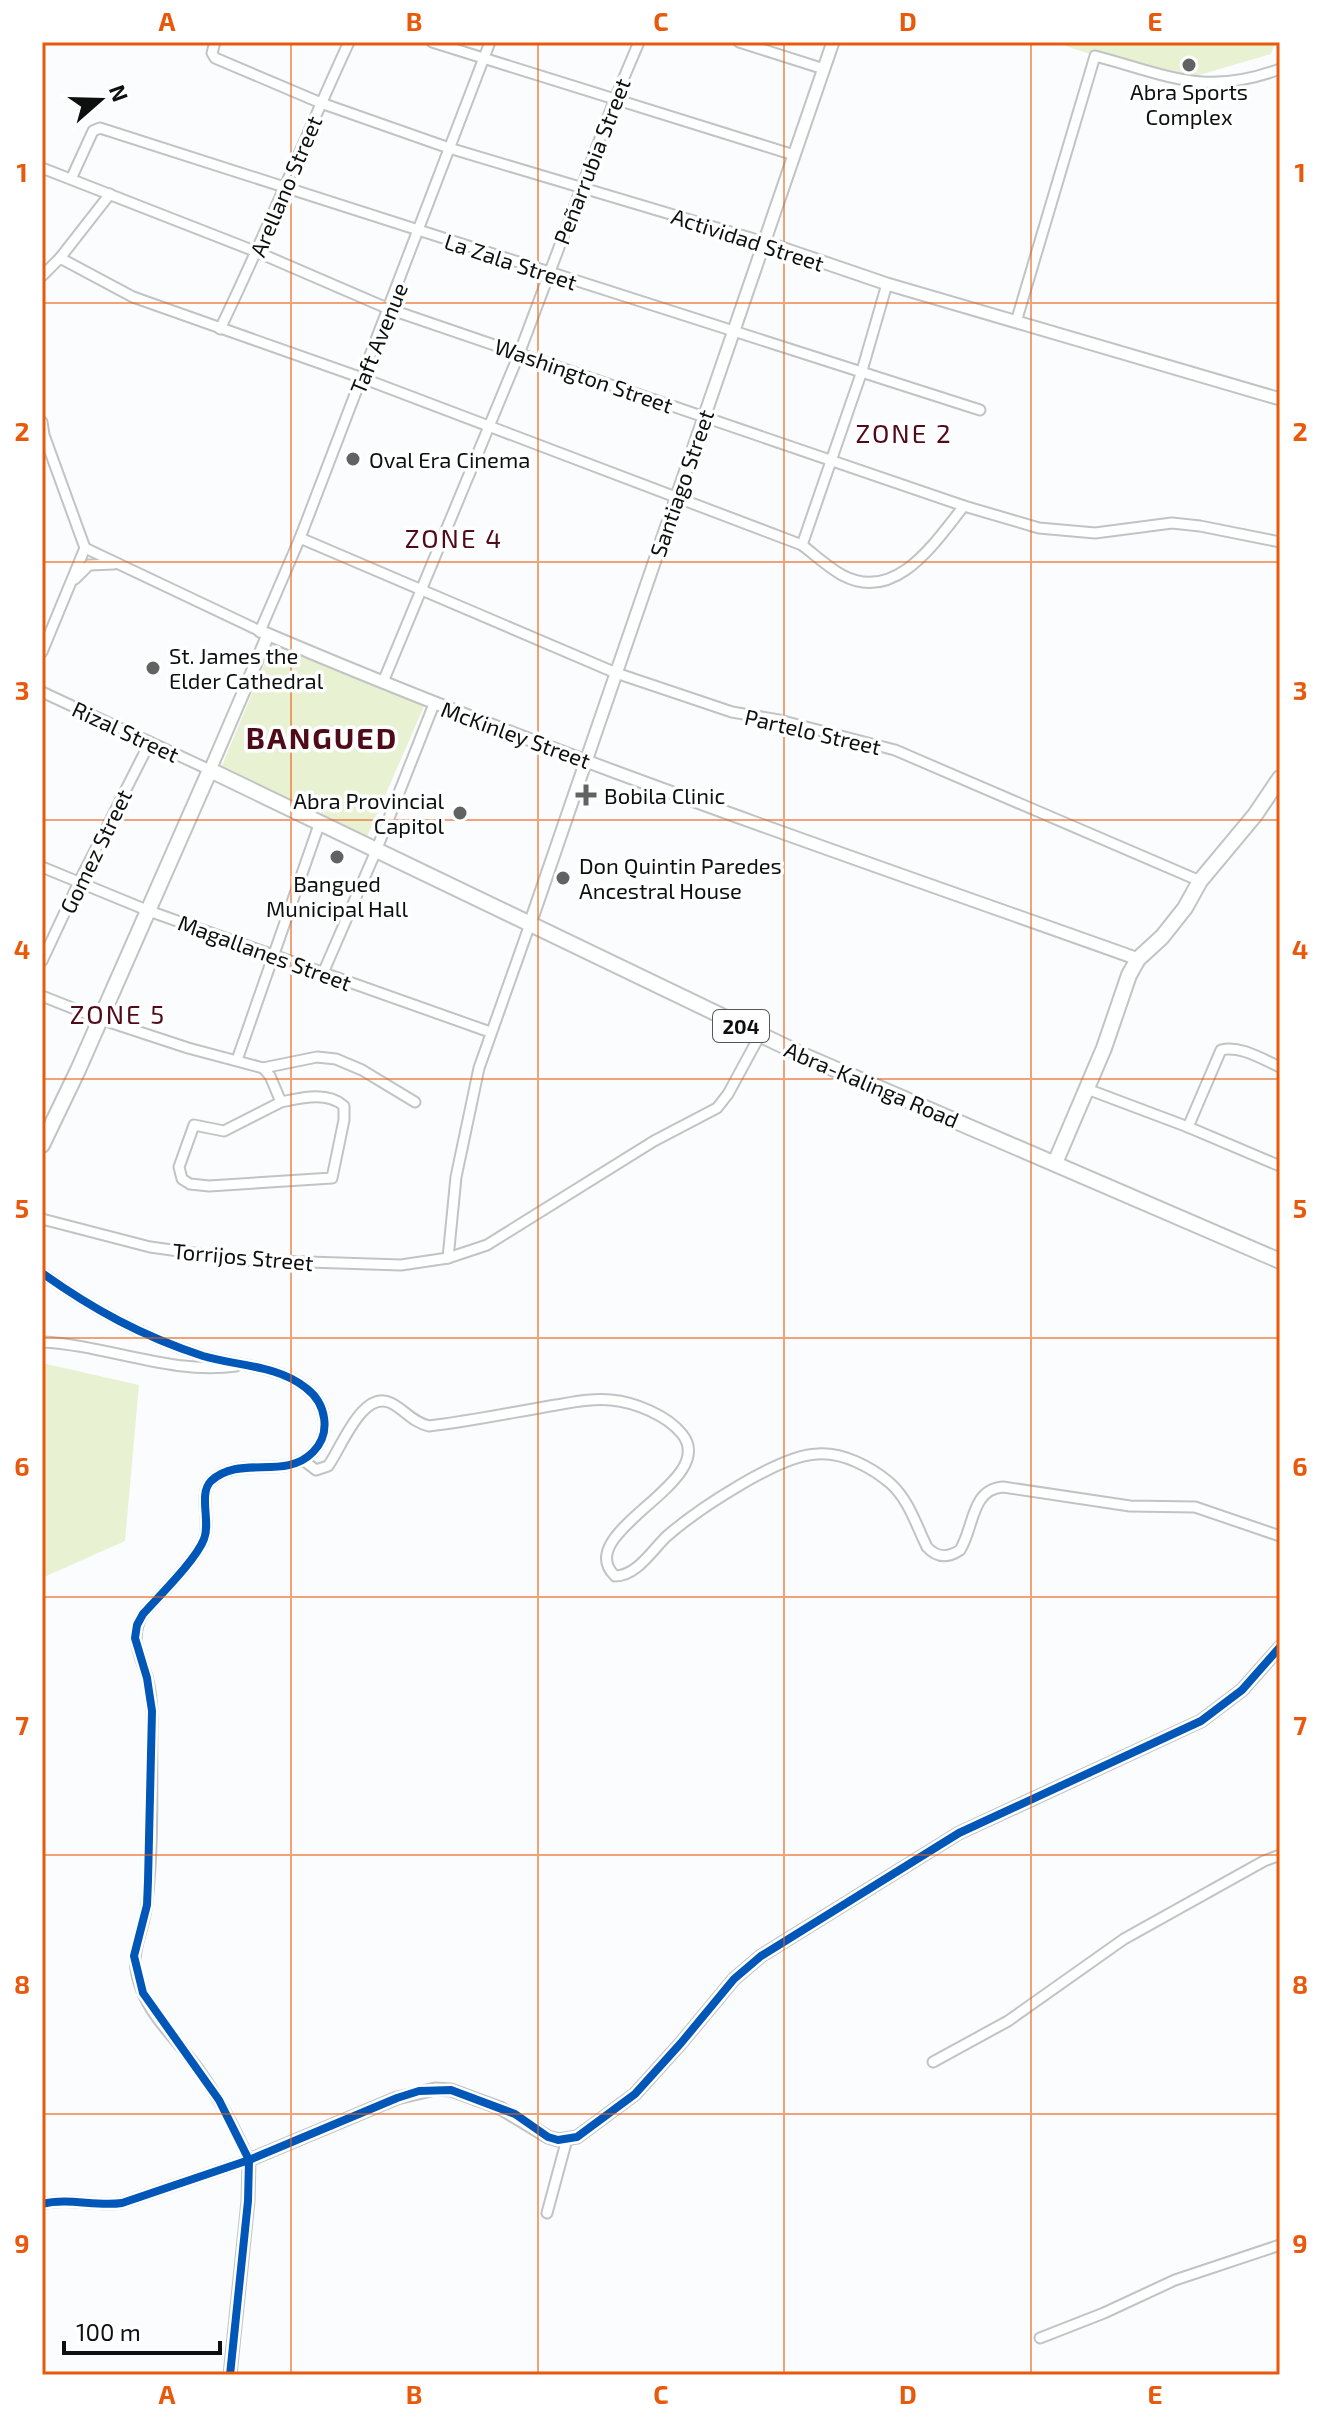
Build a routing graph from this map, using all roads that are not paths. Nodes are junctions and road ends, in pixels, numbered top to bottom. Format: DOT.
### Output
graph roads {
  1 [pos="215,42"];
  2 [pos="349,42"];
  3 [pos="432,42"];
  4 [pos="490,42"];
  5 [pos="639,42"];
  6 [pos="739,42"];
  7 [pos="833,42"];
  8 [pos="484,58"];
  9 [pos="824,69"];
  10 [pos="1280,69"];
  11 [pos="614,101"];
  12 [pos="321,103"];
  13 [pos="449,148"];
  14 [pos="794,155"];
  15 [pos="42,168"];
  16 [pos="71,179"];
  17 [pos="581,186"];
  18 [pos="283,187"];
  19 [pos="110,194"];
  20 [pos="420,231"];
  21 [pos="764,242"];
  22 [pos="257,252"];
  23 [pos="60,258"];
  24 [pos="548,273"];
  25 [pos="42,276"];
  26 [pos="887,284"];
  27 [pos="389,309"];
  28 [pos="1016,322"];
  29 [pos="220,329"];
  30 [pos="733,333"];
  31 [pos="519,354"];
  32 [pos="861,374"];
  33 [pos="362,378"];
  34 [pos="1280,399"];
  35 [pos="980,410"];
  36 [pos="704,416"];
  37 [pos="42,422"];
  38 [pos="489,428"];
  39 [pos="830,461"];
  40 [pos="676,499"];
  41 [pos="964,506"];
  42 [pos="300,538"];
  43 [pos="1280,542"];
  44 [pos="802,545"];
  45 [pos="85,548"];
  46 [pos="118,564"];
  47 [pos="69,587"];
  48 [pos="423,591"];
  49 [pos="264,633"];
  50 [pos="42,652"];
  51 [pos="616,673"];
  52 [pos="383,682"];
  53 [pos="42,692"];
  54 [pos="434,704"];
  55 [pos="150,742"];
  56 [pos="586,760"];
  57 [pos="210,770"];
  58 [pos="1280,778"];
  59 [pos="320,822"];
  60 [pos="376,851"];
  61 [pos="42,867"];
  62 [pos="1200,881"];
  63 [pos="79,882"];
  64 [pos="149,911"];
  65 [pos="530,924"];
  66 [pos="273,955"];
  67 [pos="1138,959"];
  68 [pos="42,961"];
  69 [pos="323,973"];
  70 [pos="42,996"];
  71 [pos="100,1019"];
  72 [pos="490,1032"];
  73 [pos="760,1035"];
  74 [pos="237,1060"];
  75 [pos="1280,1067"];
  76 [pos="263,1068"];
  77 [pos="1087,1089"];
  78 [pos="281,1102"];
  79 [pos="415,1102"];
  80 [pos="1188,1127"];
  81 [pos="42,1145"];
  82 [pos="1055,1163"];
  83 [pos="1280,1166"];
  84 [pos="42,1219"];
  85 [pos="448,1258"];
  86 [pos="1280,1261"];
  87 [pos="42,1273"];
  88 [pos="42,1342"];
  89 [pos="241,1365"];
  90 [pos="303,1460"];
  91 [pos="1280,1536"];
  92 [pos="1280,1647"];
  93 [pos="1280,1855"];
  94 [pos="933,2062"];
  95 [pos="567,2139"];
  96 [pos="249,2160"];
  97 [pos="42,2204"];
  98 [pos="547,2213"];
  99 [pos="1280,2245"];
  100 [pos="1040,2338"];
  101 [pos="230,2375"];
  1 -- 12 [label="street, Actividad Street"];
  2 -- 12 [label="street, Arellano Street"];
  3 -- 8 [label="street"];
  4 -- 8 [label="street, Taft Avenue"];
  5 -- 11 [label="street, Peñarrubia Street"];
  6 -- 9 [label="street"];
  7 -- 9 [label="street, Santiago Street"];
  8 -- 11 [label="street"];
  8 -- 13 [label="street, Taft Avenue"];
  9 -- 14 [label="street, Santiago Street"];
  10 -- 28 [label="street"];
  11 -- 14 [label="street"];
  11 -- 17 [label="street, Peñarrubia Street"];
  12 -- 13 [label="street, Actividad Street"];
  12 -- 18 [label="street, Arellano Street"];
  13 -- 17 [label="street, Actividad Street"];
  13 -- 20 [label="street, Taft Avenue"];
  14 -- 21 [label="street, Santiago Street"];
  15 -- 16 [label="street, Washington Street"];
  16 -- 18 [label="street, La Zala Street"];
  16 -- 19 [label="street, Washington Street"];
  17 -- 21 [label="street, Actividad Street"];
  17 -- 24 [label="street, Peñarrubia Street"];
  18 -- 20 [label="street, La Zala Street"];
  18 -- 22 [label="street, Arellano Street"];
  19 -- 22 [label="street, Washington Street"];
  19 -- 23 [label="street"];
  20 -- 24 [label="street, La Zala Street"];
  20 -- 27 [label="street, Taft Avenue"];
  21 -- 26 [label="street, Actividad Street"];
  21 -- 30 [label="street, Santiago Street"];
  22 -- 27 [label="street, Washington Street"];
  22 -- 29 [label="street, Arellano Street"];
  23 -- 25 [label="street"];
  23 -- 29 [label="street"];
  24 -- 30 [label="street, La Zala Street"];
  24 -- 31 [label="street, Peñarrubia Street"];
  26 -- 28 [label="street, Actividad Street"];
  26 -- 32 [label="street"];
  27 -- 31 [label="street, Washington Street"];
  27 -- 33 [label="street, Taft Avenue"];
  28 -- 34 [label="street, Actividad Street"];
  29 -- 33 [label="street"];
  30 -- 32 [label="street, La Zala Street"];
  30 -- 36 [label="street, Santiago Street"];
  31 -- 36 [label="street, Washington Street"];
  31 -- 38 [label="street, Peñarrubia Street"];
  32 -- 35 [label="street, La Zala Street"];
  32 -- 39 [label="street"];
  33 -- 38 [label="street"];
  33 -- 42 [label="street, Taft Avenue"];
  36 -- 39 [label="street, Washington Street"];
  36 -- 40 [label="street, Santiago Street"];
  37 -- 45 [label="street"];
  38 -- 40 [label="street"];
  38 -- 48 [label="street, Peñarrubia Street"];
  39 -- 41 [label="street, Washington Street"];
  39 -- 44 [label="street"];
  40 -- 44 [label="street"];
  40 -- 51 [label="street, Santiago Street"];
  41 -- 43 [label="street, Washington Street"];
  41 -- 44 [label="street"];
  42 -- 48 [label="street, Partelo Street"];
  42 -- 49 [label="street, Taft Avenue"];
  45 -- 46 [label="street, McKinley Street"];
  45 -- 47 [label="street"];
  46 -- 47 [label="street"];
  46 -- 49 [label="street, McKinley Street"];
  47 -- 50 [label="street"];
  48 -- 51 [label="street, Partelo Street"];
  48 -- 52 [label="street, Peñarrubia Street"];
  49 -- 52 [label="street, McKinley Street"];
  49 -- 57 [label="street, Taft Avenue"];
  51 -- 56 [label="street, Santiago Street"];
  51 -- 62 [label="street, Partelo Street"];
  52 -- 54 [label="street, McKinley Street"];
  53 -- 55 [label="street, Rizal Street"];
  54 -- 56 [label="street, McKinley Street"];
  54 -- 60 [label="street"];
  55 -- 57 [label="street, Rizal Street"];
  55 -- 63 [label="street, Gomez Street"];
  56 -- 65 [label="street, Santiago Street"];
  56 -- 67 [label="street, McKinley Street"];
  57 -- 59 [label="main road, Abra-Kalinga Road / 204"];
  57 -- 64 [label="main road, Taft Avenue"];
  58 -- 62 [label="main road"];
  59 -- 60 [label="main road, Abra-Kalinga Road / 204"];
  59 -- 66 [label="street"];
  60 -- 65 [label="main road, Abra-Kalinga Road / 204"];
  60 -- 69 [label="street"];
  61 -- 63 [label="street, Magallanes Street"];
  62 -- 67 [label="main road"];
  63 -- 64 [label="street, Magallanes Street"];
  63 -- 68 [label="street, Gomez Street"];
  64 -- 66 [label="street, Magallanes Street"];
  64 -- 71 [label="main road, Taft Avenue"];
  65 -- 72 [label="street"];
  65 -- 73 [label="main road, Abra-Kalinga Road / 204"];
  66 -- 69 [label="street, Magallanes Street"];
  66 -- 74 [label="street"];
  67 -- 77 [label="main road"];
  69 -- 72 [label="street, Magallanes Street"];
  70 -- 71 [label="street"];
  71 -- 74 [label="street"];
  71 -- 81 [label="main road, Taft Avenue"];
  72 -- 85 [label="street"];
  73 -- 82 [label="main road, Abra-Kalinga Road / 204"];
  73 -- 85 [label="street, Torrijos Street"];
  74 -- 76 [label="street"];
  75 -- 80 [label="street"];
  76 -- 78 [label="street"];
  76 -- 79 [label="street"];
  77 -- 80 [label="street"];
  77 -- 82 [label="main road"];
  78 -- 78 [label="street"];
  80 -- 83 [label="street"];
  82 -- 86 [label="main road, Abra-Kalinga Road / 204"];
  84 -- 85 [label="street, Torrijos Street"];
  87 -- 89 [label="street"];
  88 -- 89 [label="street"];
  89 -- 90 [label="street"];
  90 -- 91 [label="street"];
  90 -- 96 [label="street"];
  92 -- 95 [label="street"];
  93 -- 94 [label="street"];
  95 -- 96 [label="street"];
  95 -- 98 [label="street"];
  96 -- 97 [label="street"];
  96 -- 101 [label="street"];
  99 -- 100 [label="street"];
}
